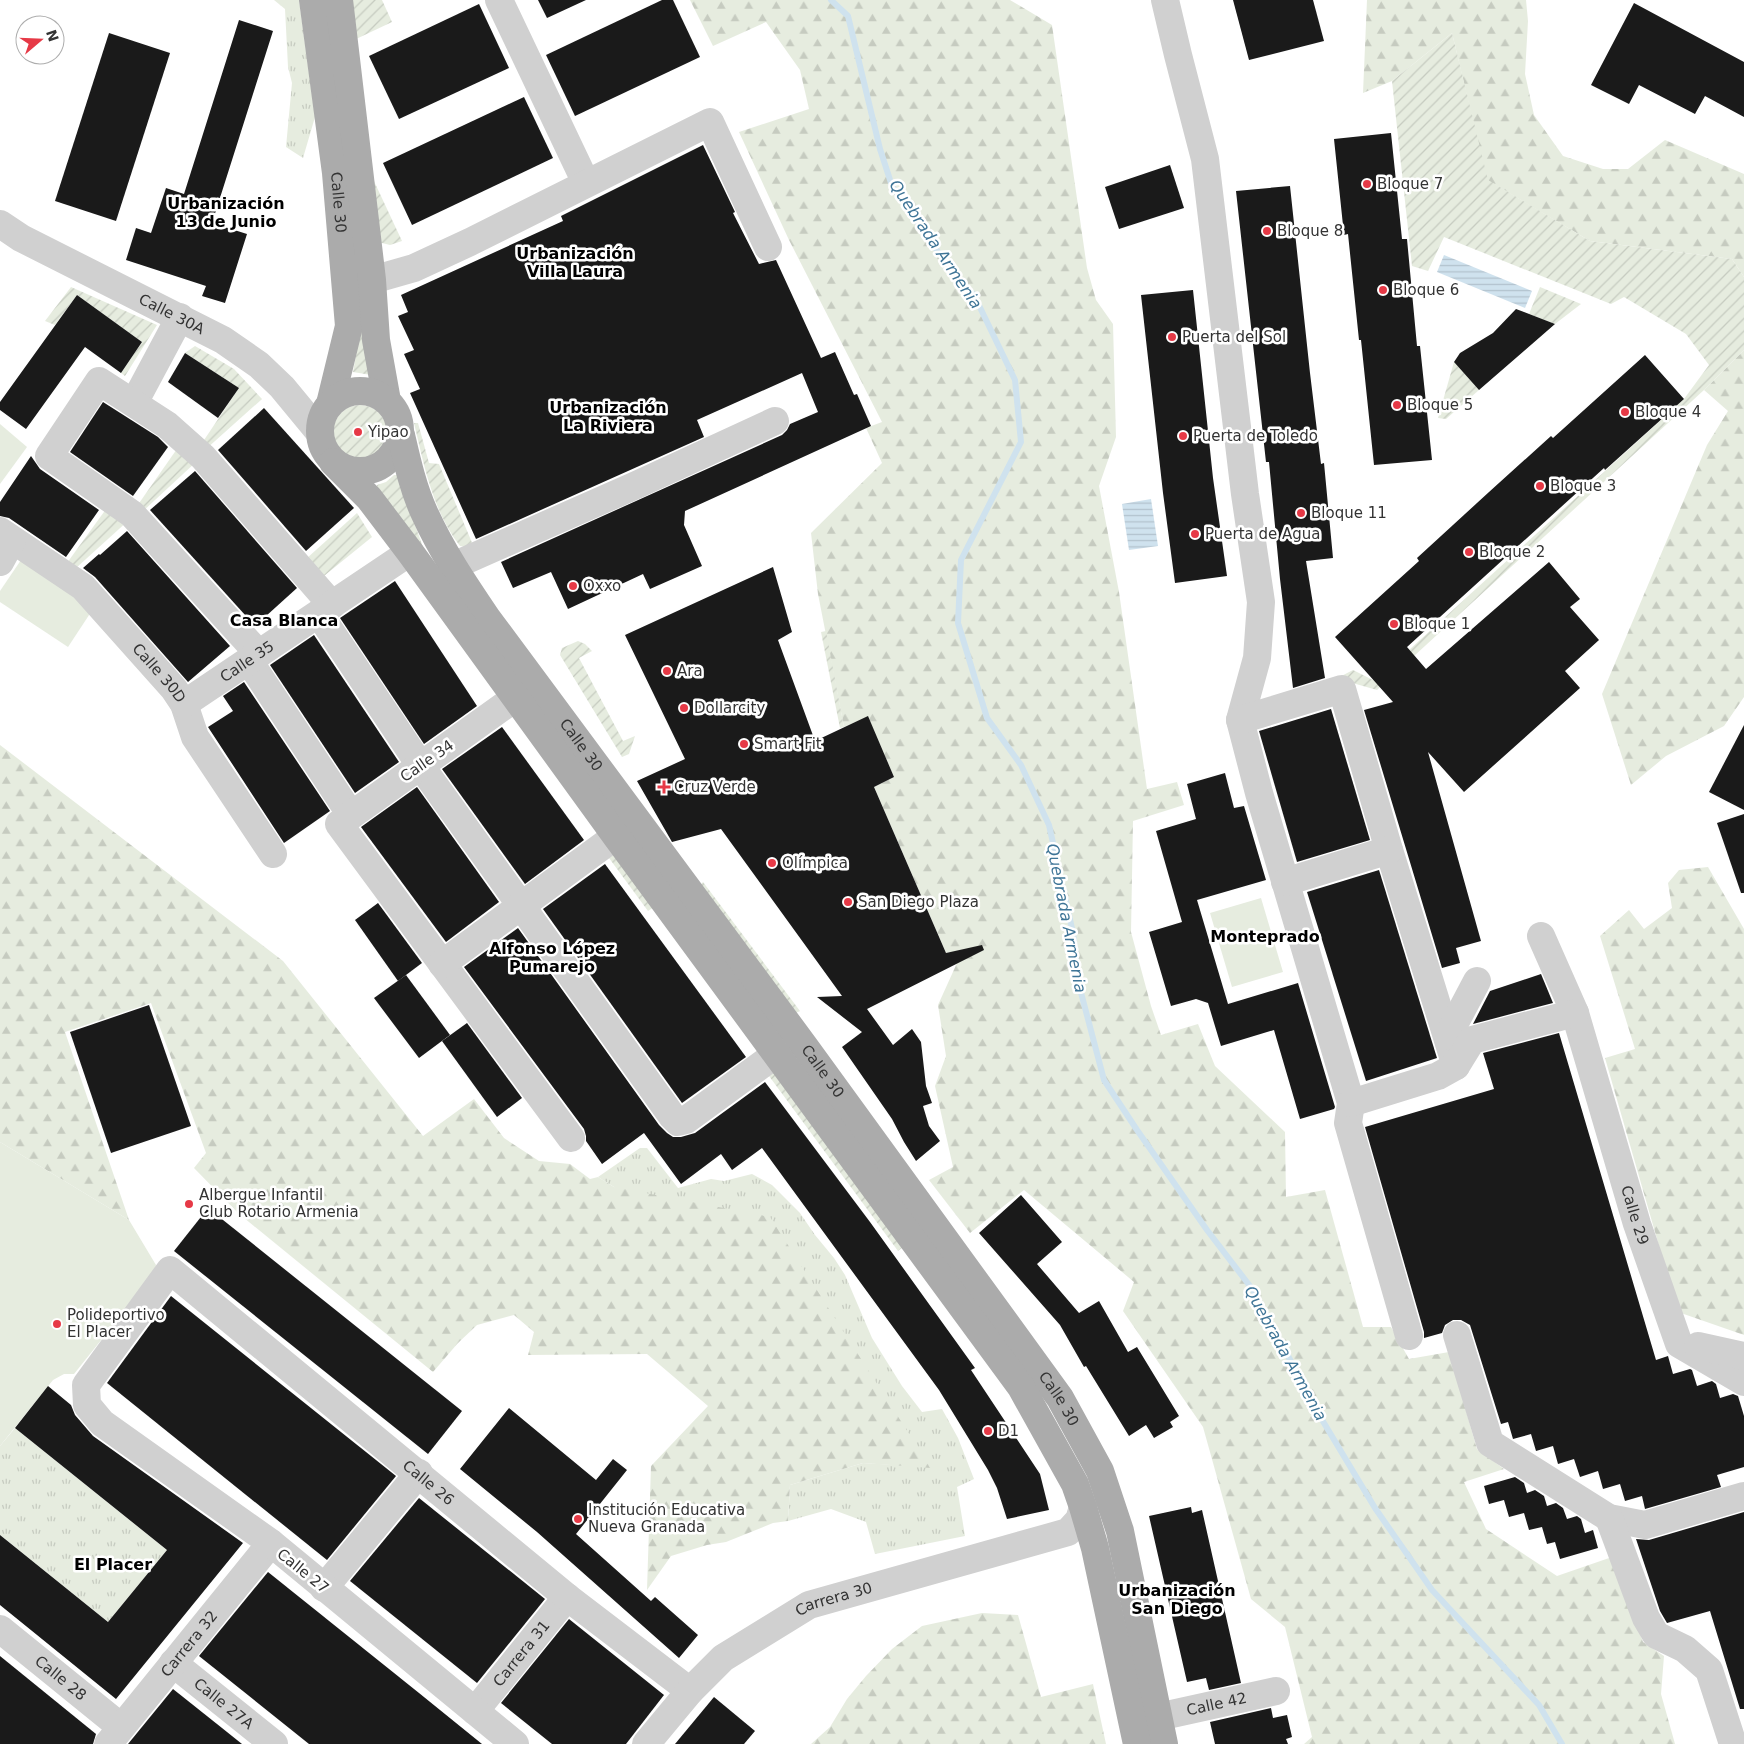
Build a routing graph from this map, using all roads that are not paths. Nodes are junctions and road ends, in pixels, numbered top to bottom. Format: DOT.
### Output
graph roads {
  1 [pos="312,0"];
  2 [pos="339,0"];
  3 [pos="499,0"];
  4 [pos="1165,0"];
  5 [pos="586,183"];
  6 [pos="0,224"];
  7 [pos="768,247"];
  8 [pos="372,280"];
  9 [pos="180,317"];
  10 [pos="387,401"];
  11 [pos="134,403"];
  12 [pos="330,404"];
  13 [pos="775,421"];
  14 [pos="320,434"];
  15 [pos="401,435"];
  16 [pos="333,462"];
  17 [pos="4,544"];
  18 [pos="410,552"];
  19 [pos="453,566"];
  20 [pos="325,609"];
  21 [pos="254,658"];
  22 [pos="515,698"];
  23 [pos="184,704"];
  24 [pos="1240,720"];
  25 [pos="420,765"];
  26 [pos="345,819"];
  27 [pos="616,836"];
  28 [pos="1389,850"];
  29 [pos="273,854"];
  30 [pos="1285,882"];
  31 [pos="521,906"];
  32 [pos="1541,936"];
  33 [pos="442,964"];
  34 [pos="1477,981"];
  35 [pos="1575,1013"];
  36 [pos="1448,1036"];
  37 [pos="776,1054"];
  38 [pos="1456,1066"];
  39 [pos="1352,1103"];
  40 [pos="571,1138"];
  41 [pos="1457,1335"];
  42 [pos="1409,1336"];
  43 [pos="1679,1344"];
  44 [pos="1744,1356"];
  45 [pos="1744,1382"];
  46 [pos="87,1405"];
  47 [pos="419,1473"];
  48 [pos="1744,1496"];
  49 [pos="1083,1507"];
  50 [pos="1609,1518"];
  51 [pos="1068,1532"];
  52 [pos="270,1543"];
  53 [pos="1095,1548"];
  54 [pos="324,1588"];
  55 [pos="567,1597"];
  56 [pos="0,1629"];
  57 [pos="173,1663"];
  58 [pos="690,1691"];
  59 [pos="1276,1691"];
  60 [pos="475,1711"];
  61 [pos="1158,1717"];
  62 [pos="114,1736"];
  63 [pos="274,1744"];
  64 [pos="515,1744"];
  65 [pos="646,1744"];
  66 [pos="1137,1744"];
  67 [pos="1164,1744"];
  68 [pos="1733,1744"];
  1 -- 12 [label="main road, Calle 30"];
  2 -- 8 [label="main road, Calle 30"];
  3 -- 5 [label="street"];
  4 -- 24 [label="street"];
  5 -- 7 [label="street"];
  5 -- 8 [label="street"];
  6 -- 9 [label="street, Calle 30A"];
  8 -- 10 [label="main road, Calle 30"];
  9 -- 11 [label="street"];
  9 -- 14 [label="street, Calle 30A"];
  10 -- 12 [label="main road"];
  10 -- 15 [label="main road"];
  11 -- 20 [label="street"];
  11 -- 21 [label="street"];
  12 -- 14 [label="main road"];
  13 -- 19 [label="street"];
  14 -- 16 [label="main road"];
  15 -- 16 [label="main road"];
  15 -- 19 [label="main road, Calle 30"];
  16 -- 18 [label="main road, Calle 30"];
  17 -- 23 [label="street, Calle 30D"];
  18 -- 20 [label="street, Calle 35"];
  18 -- 22 [label="main road, Calle 30"];
  19 -- 61 [label="main road, Calle 30"];
  20 -- 21 [label="street, Calle 35"];
  20 -- 25 [label="street"];
  21 -- 23 [label="street, Calle 35"];
  21 -- 26 [label="street"];
  22 -- 25 [label="street, Calle 34"];
  22 -- 27 [label="main road, Calle 30"];
  23 -- 29 [label="street, Calle 30D"];
  24 -- 28 [label="street"];
  24 -- 30 [label="street"];
  25 -- 26 [label="street, Calle 34"];
  25 -- 31 [label="street"];
  26 -- 33 [label="street"];
  27 -- 31 [label="street"];
  27 -- 37 [label="main road, Calle 30"];
  28 -- 30 [label="street"];
  28 -- 36 [label="street"];
  30 -- 39 [label="street"];
  31 -- 33 [label="street"];
  31 -- 37 [label="street"];
  32 -- 35 [label="street, Calle 29"];
  33 -- 40 [label="street"];
  34 -- 36 [label="street"];
  35 -- 38 [label="street"];
  35 -- 43 [label="street, Calle 29"];
  36 -- 38 [label="street"];
  37 -- 49 [label="main road, Calle 30"];
  38 -- 39 [label="street"];
  39 -- 42 [label="street"];
  41 -- 50 [label="street"];
  43 -- 44 [label="street"];
  43 -- 45 [label="street"];
  46 -- 47 [label="street, Calle 26"];
  46 -- 52 [label="street, Calle 27"];
  47 -- 54 [label="street"];
  47 -- 55 [label="street, Calle 26"];
  48 -- 50 [label="street"];
  49 -- 51 [label="street"];
  49 -- 53 [label="main road, Calle 30"];
  50 -- 68 [label="street"];
  51 -- 53 [label="street"];
  51 -- 58 [label="street, Carrera 30"];
  52 -- 54 [label="street, Calle 27"];
  52 -- 57 [label="street, Carrera 32"];
  53 -- 66 [label="main road, Calle 30"];
  54 -- 60 [label="street, Calle 27"];
  55 -- 58 [label="street, Calle 26"];
  55 -- 60 [label="street, Carrera 31"];
  56 -- 62 [label="street, Calle 28"];
  57 -- 62 [label="street, Carrera 32"];
  57 -- 63 [label="street, Calle 27A"];
  58 -- 65 [label="street, Carrera 30"];
  59 -- 61 [label="street, Calle 42"];
  60 -- 64 [label="street, Calle 27"];
  61 -- 67 [label="main road, Calle 30"];
}
